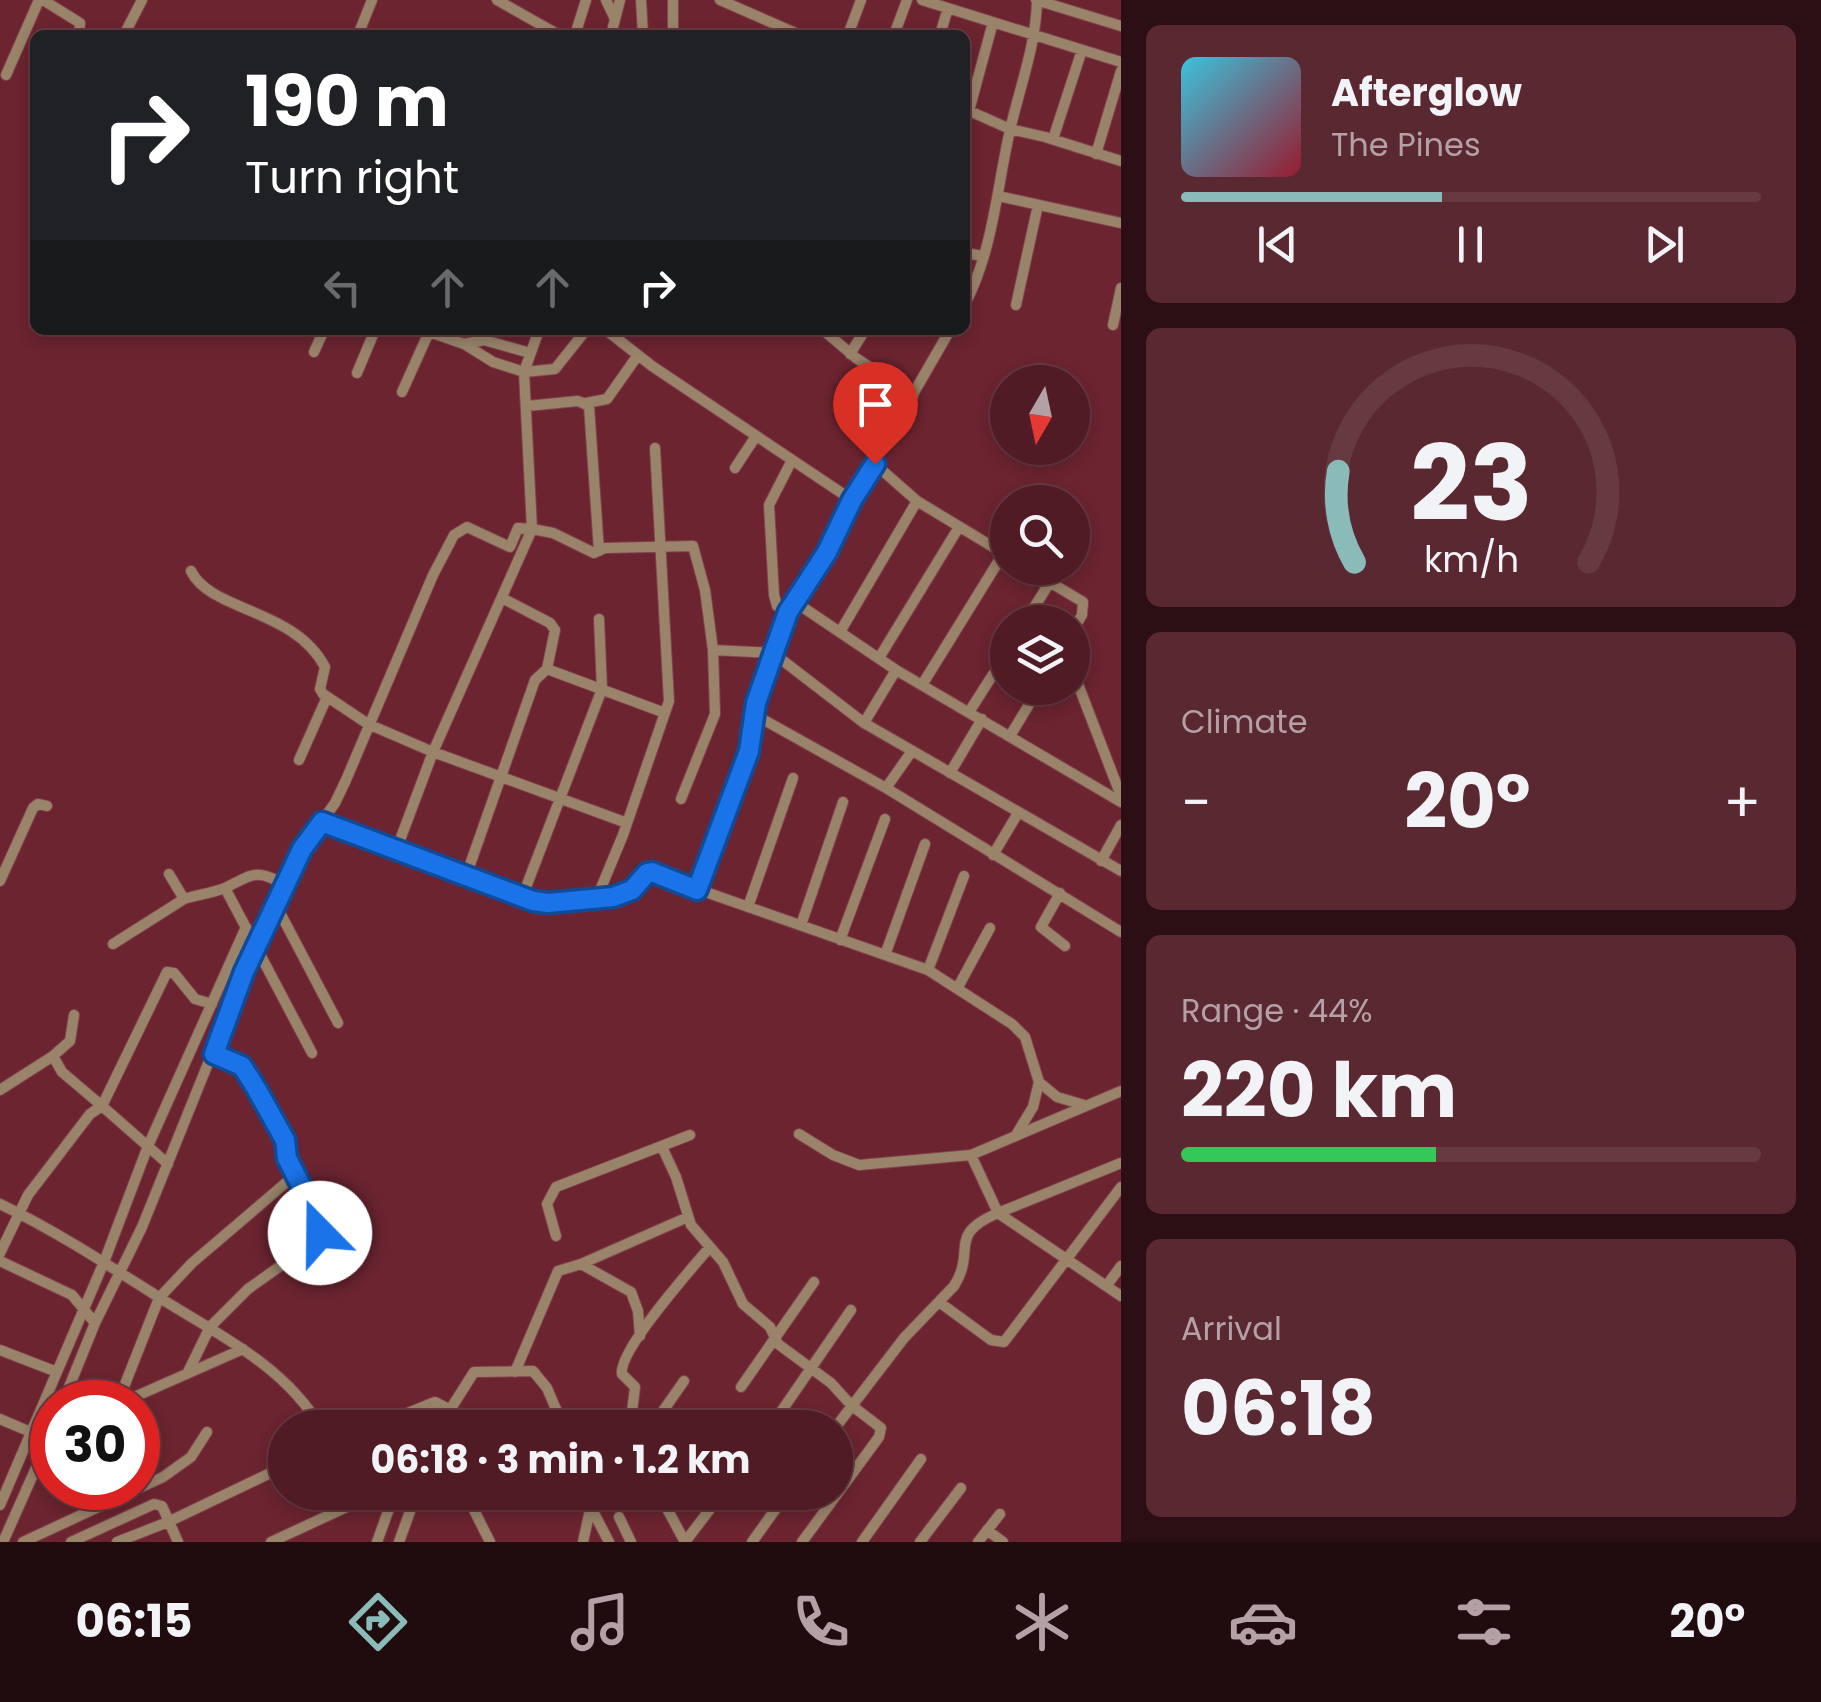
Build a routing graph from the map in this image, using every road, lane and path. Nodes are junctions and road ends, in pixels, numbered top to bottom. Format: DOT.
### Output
graph roads {
  1 [pos="41,0"];
  2 [pos="142,0"];
  3 [pos="372,0"];
  4 [pos="497,0"];
  5 [pos="586,0"];
  6 [pos="606,0"];
  7 [pos="620,0"];
  8 [pos="642,0"];
  9 [pos="673,0"];
  10 [pos="720,0"];
  11 [pos="861,0"];
  12 [pos="908,0"];
  13 [pos="922,0"];
  14 [pos="1037,0"];
  15 [pos="1094,0"];
  16 [pos="942,4"];
  17 [pos="1089,16"];
  18 [pos="615,20"];
  19 [pos="535,22"];
  20 [pos="993,22"];
  21 [pos="1121,26"];
  22 [pos="79,30"];
  23 [pos="127,30"];
  24 [pos="360,30"];
  25 [pos="533,30"];
  26 [pos="550,30"];
  27 [pos="577,30"];
  28 [pos="612,30"];
  29 [pos="643,30"];
  30 [pos="673,30"];
  31 [pos="789,30"];
  32 [pos="850,30"];
  33 [pos="896,30"];
  34 [pos="940,30"];
  35 [pos="1036,35"];
  36 [pos="1082,50"];
  37 [pos="1121,62"];
  38 [pos="1121,71"];
  39 [pos="6,75"];
  40 [pos="970,100"];
  41 [pos="970,111"];
  42 [pos="1010,129"];
  43 [pos="1053,139"];
  44 [pos="1096,154"];
  45 [pos="1121,161"];
  46 [pos="998,196"];
  47 [pos="1038,205"];
  48 [pos="1121,223"];
  49 [pos="970,254"];
  50 [pos="983,256"];
  51 [pos="970,280"];
  52 [pos="1121,288"];
  53 [pos="1016,305"];
  54 [pos="1113,325"];
  55 [pos="322,335"];
  56 [pos="373,335"];
  57 [pos="425,335"];
  58 [pos="438,335"];
  59 [pos="536,335"];
  60 [pos="582,335"];
  61 [pos="612,335"];
  62 [pos="829,335"];
  63 [pos="861,335"];
  64 [pos="947,335"];
  65 [pos="464,344"];
  66 [pos="314,352"];
  67 [pos="530,352"];
  68 [pos="850,354"];
  69 [pos="638,355"];
  70 [pos="524,372"];
  71 [pos="357,373"];
  72 [pos="402,392"];
  73 [pos="913,396"];
  74 [pos="586,403"];
  75 [pos="526,406"];
  76 [pos="756,436"];
  77 [pos="655,448"];
  78 [pos="792,460"];
  79 [pos="875,464"];
  80 [pos="734,468"];
  81 [pos="852,500"];
  82 [pos="918,501"];
  83 [pos="959,527"];
  84 [pos="532,528"];
  85 [pos="659,546"];
  86 [pos="990,546"];
  87 [pos="599,551"];
  88 [pos="191,571"];
  89 [pos="990,578"];
  90 [pos="1055,585"];
  91 [pos="502,598"];
  92 [pos="1083,605"];
  93 [pos="792,607"];
  94 [pos="599,619"];
  95 [pos="840,632"];
  96 [pos="714,650"];
  97 [pos="773,654"];
  98 [pos="879,658"];
  99 [pos="546,669"];
  100 [pos="896,670"];
  101 [pos="990,679"];
  102 [pos="922,685"];
  103 [pos="602,689"];
  104 [pos="327,697"];
  105 [pos="1029,705"];
  106 [pos="1086,705"];
  107 [pos="665,712"];
  108 [pos="969,712"];
  109 [pos="755,715"];
  110 [pos="982,719"];
  111 [pos="864,723"];
  112 [pos="368,724"];
  113 [pos="1010,736"];
  114 [pos="912,751"];
  115 [pos="434,752"];
  116 [pos="300,760"];
  117 [pos="950,773"];
  118 [pos="501,777"];
  119 [pos="793,778"];
  120 [pos="886,788"];
  121 [pos="562,799"];
  122 [pos="681,799"];
  123 [pos="1121,799"];
  124 [pos="843,802"];
  125 [pos="47,806"];
  126 [pos="1018,813"];
  127 [pos="884,819"];
  128 [pos="322,822"];
  129 [pos="626,823"];
  130 [pos="1121,825"];
  131 [pos="925,844"];
  132 [pos="398,848"];
  133 [pos="993,854"];
  134 [pos="1101,862"];
  135 [pos="1121,871"];
  136 [pos="169,874"];
  137 [pos="466,876"];
  138 [pos="964,876"];
  139 [pos="0,880"];
  140 [pos="286,885"];
  141 [pos="224,888"];
  142 [pos="697,890"];
  143 [pos="1060,893"];
  144 [pos="523,896"];
  145 [pos="184,899"];
  146 [pos="596,900"];
  147 [pos="277,907"];
  148 [pos="748,907"];
  149 [pos="801,925"];
  150 [pos="246,927"];
  151 [pos="990,928"];
  152 [pos="1121,932"];
  153 [pos="840,940"];
  154 [pos="113,944"];
  155 [pos="1064,946"];
  156 [pos="258,947"];
  157 [pos="885,955"];
  158 [pos="928,970"];
  159 [pos="958,987"];
  160 [pos="212,1004"];
  161 [pos="74,1014"];
  162 [pos="338,1024"];
  163 [pos="312,1053"];
  164 [pos="214,1054"];
  165 [pos="53,1056"];
  166 [pos="1039,1082"];
  167 [pos="0,1090"];
  168 [pos="1121,1091"];
  169 [pos="1085,1105"];
  170 [pos="102,1106"];
  171 [pos="799,1134"];
  172 [pos="690,1135"];
  173 [pos="1016,1135"];
  174 [pos="148,1146"];
  175 [pos="662,1147"];
  176 [pos="971,1155"];
  177 [pos="1121,1163"];
  178 [pos="168,1164"];
  179 [pos="295,1175"];
  180 [pos="1121,1187"];
  181 [pos="0,1204"];
  182 [pos="998,1212"];
  183 [pos="19,1213"];
  184 [pos="688,1218"];
  185 [pos="556,1236"];
  186 [pos="710,1247"];
  187 [pos="0,1254"];
  188 [pos="1068,1259"];
  189 [pos="0,1262"];
  190 [pos="104,1262"];
  191 [pos="581,1264"];
  192 [pos="1121,1266"];
  193 [pos="119,1272"];
  194 [pos="814,1282"];
  195 [pos="1107,1286"];
  196 [pos="1121,1296"];
  197 [pos="159,1298"];
  198 [pos="939,1302"];
  199 [pos="84,1306"];
  200 [pos="852,1310"];
  201 [pos="95,1323"];
  202 [pos="210,1327"];
  203 [pos="640,1336"];
  204 [pos="774,1340"];
  205 [pos="242,1349"];
  206 [pos="0,1350"];
  207 [pos="812,1369"];
  208 [pos="57,1372"];
  209 [pos="515,1372"];
  210 [pos="188,1374"];
  211 [pos="54,1380"];
  212 [pos="72,1380"];
  213 [pos="128,1380"];
  214 [pos="684,1381"];
  215 [pos="160,1386"];
  216 [pos="741,1387"];
  217 [pos="427,1405"];
  218 [pos="850,1405"];
  219 [pos="309,1410"];
  220 [pos="415,1410"];
  221 [pos="425,1410"];
  222 [pos="446,1410"];
  223 [pos="450,1410"];
  224 [pos="555,1410"];
  225 [pos="632,1410"];
  226 [pos="664,1410"];
  227 [pos="782,1410"];
  228 [pos="847,1410"];
  229 [pos="0,1419"];
  230 [pos="30,1432"];
  231 [pos="207,1432"];
  232 [pos="30,1440"];
  233 [pos="921,1460"];
  234 [pos="268,1474"];
  235 [pos="30,1482"];
  236 [pos="961,1488"];
  237 [pos="0,1505"];
  238 [pos="340,1510"];
  239 [pos="389,1510"];
  240 [pos="395,1510"];
  241 [pos="408,1510"];
  242 [pos="474,1510"];
  243 [pos="590,1510"];
  244 [pos="591,1510"];
  245 [pos="669,1510"];
  246 [pos="710,1510"];
  247 [pos="775,1510"];
  248 [pos="1000,1514"];
  249 [pos="406,1515"];
  250 [pos="618,1517"];
  251 [pos="168,1522"];
  252 [pos="987,1530"];
  253 [pos="3,1542"];
  254 [pos="23,1542"];
  255 [pos="72,1542"];
  256 [pos="117,1542"];
  257 [pos="178,1542"];
  258 [pos="272,1542"];
  259 [pos="377,1542"];
  260 [pos="399,1542"];
  261 [pos="490,1542"];
  262 [pos="583,1542"];
  263 [pos="608,1542"];
  264 [pos="632,1542"];
  265 [pos="685,1542"];
  266 [pos="752,1542"];
  267 [pos="802,1542"];
  268 [pos="862,1542"];
  269 [pos="920,1542"];
  270 [pos="978,1542"];
  271 [pos="1003,1542"];
  1 -- 22 [label="street"];
  1 -- 39 [label="street"];
  2 -- 23 [label="street"];
  3 -- 24 [label="street"];
  4 -- 19 [label="street"];
  5 -- 27 [label="street"];
  6 -- 18 [label="street"];
  7 -- 18 [label="street"];
  8 -- 29 [label="street"];
  9 -- 30 [label="street"];
  10 -- 31 [label="street"];
  11 -- 32 [label="street"];
  12 -- 33 [label="street"];
  13 -- 16 [label="street"];
  14 -- 17 [label="street"];
  14 -- 35 [label="street"];
  15 -- 17 [label="street"];
  16 -- 20 [label="street"];
  16 -- 34 [label="street"];
  17 -- 21 [label="street"];
  18 -- 28 [label="street"];
  19 -- 25 [label="street"];
  19 -- 26 [label="street"];
  20 -- 35 [label="street"];
  20 -- 40 [label="street"];
  35 -- 36 [label="street"];
  35 -- 42 [label="street"];
  36 -- 37 [label="street"];
  36 -- 43 [label="street"];
  38 -- 44 [label="street"];
  41 -- 42 [label="street"];
  42 -- 43 [label="street"];
  42 -- 46 [label="street"];
  43 -- 44 [label="street"];
  44 -- 45 [label="street"];
  46 -- 47 [label="street"];
  46 -- 50 [label="street"];
  47 -- 48 [label="street"];
  47 -- 53 [label="street"];
  49 -- 50 [label="street"];
  50 -- 51 [label="street"];
  52 -- 54 [label="street"];
  55 -- 66 [label="street"];
  56 -- 71 [label="street"];
  57 -- 72 [label="street"];
  58 -- 65 [label="street"];
  59 -- 67 [label="street"];
  60 -- 70 [label="street"];
  61 -- 69 [label="street"];
  62 -- 68 [label="street"];
  63 -- 68 [label="street"];
  64 -- 73 [label="street"];
  65 -- 67 [label="street"];
  65 -- 70 [label="street"];
  67 -- 70 [label="street"];
  68 -- 73 [label="street"];
  69 -- 74 [label="street"];
  69 -- 76 [label="street"];
  70 -- 75 [label="street"];
  73 -- 79 [label="street"];
  74 -- 75 [label="street"];
  74 -- 87 [label="street"];
  75 -- 84 [label="street"];
  76 -- 78 [label="street"];
  76 -- 80 [label="street"];
  77 -- 85 [label="street"];
  78 -- 81 [label="street"];
  78 -- 93 [label="street"];
  79 -- 81 [label="street"];
  79 -- 82 [label="street"];
  81 -- 93 [label="street"];
  82 -- 83 [label="street"];
  82 -- 95 [label="street"];
  83 -- 86 [label="street"];
  83 -- 98 [label="street"];
  84 -- 87 [label="street"];
  84 -- 91 [label="street"];
  84 -- 112 [label="street"];
  85 -- 87 [label="street"];
  85 -- 96 [label="street"];
  85 -- 107 [label="street"];
  88 -- 104 [label="street"];
  89 -- 102 [label="street"];
  90 -- 92 [label="street"];
  91 -- 99 [label="street"];
  91 -- 115 [label="street"];
  93 -- 95 [label="street"];
  93 -- 97 [label="street"];
  94 -- 103 [label="street"];
  95 -- 98 [label="street"];
  96 -- 97 [label="street"];
  96 -- 122 [label="street"];
  97 -- 109 [label="street"];
  97 -- 111 [label="street"];
  98 -- 100 [label="street"];
  99 -- 103 [label="street"];
  99 -- 118 [label="street"];
  100 -- 102 [label="street"];
  100 -- 111 [label="street"];
  101 -- 108 [label="street"];
  102 -- 108 [label="street"];
  103 -- 107 [label="street"];
  103 -- 121 [label="street"];
  104 -- 112 [label="street"];
  104 -- 116 [label="street"];
  105 -- 113 [label="street"];
  106 -- 123 [label="street"];
  107 -- 129 [label="street"];
  108 -- 110 [label="street"];
  109 -- 120 [label="street"];
  109 -- 142 [label="street"];
  110 -- 113 [label="street"];
  110 -- 117 [label="street"];
  111 -- 114 [label="street"];
  112 -- 115 [label="street"];
  112 -- 128 [label="street"];
  113 -- 123 [label="street"];
  114 -- 117 [label="street"];
  114 -- 120 [label="street"];
  115 -- 118 [label="street"];
  115 -- 132 [label="street"];
  117 -- 126 [label="street"];
  118 -- 121 [label="street"];
  118 -- 137 [label="street"];
  119 -- 148 [label="street"];
  120 -- 133 [label="street"];
  121 -- 129 [label="street"];
  121 -- 144 [label="street"];
  124 -- 149 [label="street"];
  125 -- 139 [label="street"];
  126 -- 133 [label="street"];
  126 -- 134 [label="street"];
  127 -- 153 [label="street"];
  128 -- 132 [label="street"];
  128 -- 140 [label="street"];
  129 -- 146 [label="street"];
  130 -- 134 [label="street"];
  131 -- 157 [label="street"];
  132 -- 137 [label="street"];
  133 -- 143 [label="street"];
  134 -- 135 [label="street"];
  136 -- 145 [label="street"];
  137 -- 144 [label="street"];
  138 -- 158 [label="street"];
  140 -- 141 [label="street"];
  140 -- 147 [label="street"];
  141 -- 145 [label="street"];
  141 -- 150 [label="street"];
  142 -- 146 [label="street"];
  142 -- 148 [label="street"];
  143 -- 152 [label="street"];
  143 -- 155 [label="street"];
  144 -- 146 [label="street"];
  145 -- 154 [label="street"];
  147 -- 156 [label="street"];
  147 -- 162 [label="street"];
  148 -- 149 [label="street"];
  149 -- 153 [label="street"];
  150 -- 156 [label="street"];
  150 -- 160 [label="street"];
  151 -- 159 [label="street"];
  153 -- 157 [label="street"];
  156 -- 163 [label="street"];
  156 -- 164 [label="street"];
  157 -- 158 [label="street"];
  158 -- 159 [label="street"];
  159 -- 166 [label="street"];
  160 -- 170 [label="street"];
  160 -- 174 [label="street"];
  161 -- 165 [label="street"];
  164 -- 178 [label="street"];
  164 -- 179 [label="street"];
  165 -- 167 [label="street"];
  165 -- 170 [label="street"];
  166 -- 169 [label="street"];
  166 -- 173 [label="street"];
  168 -- 169 [label="street"];
  169 -- 173 [label="street"];
  170 -- 174 [label="street"];
  170 -- 183 [label="street"];
  171 -- 176 [label="street"];
  172 -- 175 [label="street"];
  173 -- 176 [label="street"];
  174 -- 178 [label="street"];
  174 -- 190 [label="street"];
  175 -- 184 [label="street"];
  175 -- 185 [label="street"];
  176 -- 182 [label="street"];
  177 -- 182 [label="street"];
  178 -- 193 [label="street"];
  179 -- 197 [label="street"];
  179 -- 202 [label="street"];
  180 -- 188 [label="street"];
  181 -- 183 [label="street"];
  182 -- 188 [label="street"];
  182 -- 198 [label="street"];
  183 -- 187 [label="street"];
  183 -- 190 [label="street"];
  184 -- 186 [label="street"];
  184 -- 191 [label="street"];
  186 -- 203 [label="street"];
  186 -- 204 [label="street"];
  188 -- 195 [label="street"];
  188 -- 198 [label="street"];
  189 -- 199 [label="street"];
  190 -- 193 [label="street"];
  190 -- 199 [label="street"];
  191 -- 203 [label="street"];
  191 -- 209 [label="street"];
  192 -- 195 [label="street"];
  193 -- 197 [label="street"];
  193 -- 201 [label="street"];
  194 -- 204 [label="street"];
  195 -- 196 [label="street"];
  197 -- 202 [label="street"];
  197 -- 213 [label="street"];
  198 -- 218 [label="street"];
  199 -- 201 [label="street"];
  199 -- 208 [label="street"];
  200 -- 207 [label="street"];
  201 -- 212 [label="street"];
  202 -- 205 [label="street"];
  202 -- 210 [label="street"];
  203 -- 225 [label="street"];
  204 -- 207 [label="street"];
  204 -- 216 [label="street"];
  205 -- 210 [label="street"];
  205 -- 219 [label="street"];
  206 -- 208 [label="street"];
  207 -- 218 [label="street"];
  207 -- 227 [label="street"];
  208 -- 211 [label="street"];
  209 -- 223 [label="street"];
  209 -- 224 [label="street"];
  210 -- 215 [label="street"];
  214 -- 226 [label="street"];
  217 -- 220 [label="street"];
  217 -- 221 [label="street"];
  217 -- 222 [label="street"];
  218 -- 228 [label="street"];
  218 -- 267 [label="street"];
  229 -- 230 [label="street"];
  231 -- 254 [label="street"];
  232 -- 237 [label="street"];
  233 -- 268 [label="street"];
  234 -- 251 [label="street"];
  235 -- 253 [label="street"];
  236 -- 269 [label="street"];
  238 -- 258 [label="street"];
  239 -- 259 [label="street"];
  240 -- 249 [label="street"];
  241 -- 249 [label="street"];
  242 -- 261 [label="street"];
  243 -- 262 [label="street"];
  244 -- 263 [label="street"];
  245 -- 265 [label="street"];
  246 -- 265 [label="street"];
  247 -- 266 [label="street"];
  248 -- 252 [label="street"];
  249 -- 260 [label="street"];
  250 -- 264 [label="street"];
  251 -- 255 [label="street"];
  251 -- 256 [label="street"];
  251 -- 257 [label="street"];
  252 -- 270 [label="street"];
  252 -- 271 [label="street"];
}
